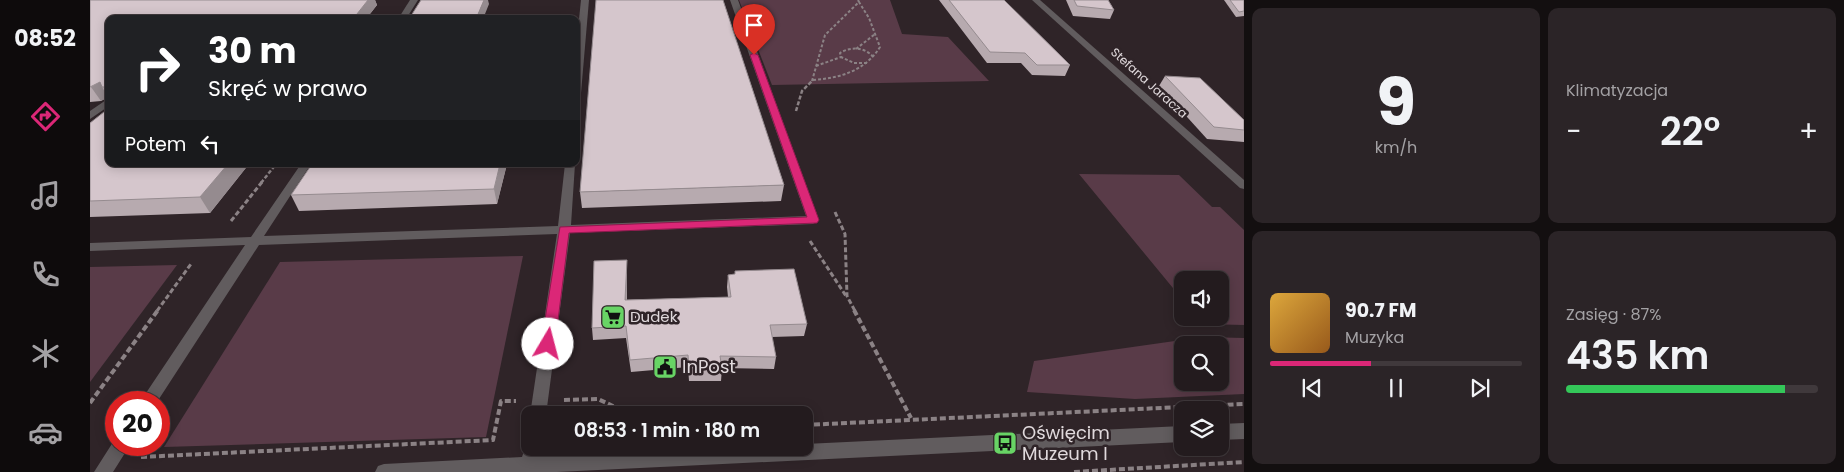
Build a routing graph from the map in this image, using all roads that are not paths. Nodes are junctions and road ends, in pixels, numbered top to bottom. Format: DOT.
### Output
graph roads {
  1 [pos="414,0"];
  2 [pos="585,0"];
  3 [pos="734,0"];
  4 [pos="1036,0"];
  5 [pos="405,15"];
  6 [pos="580,52"];
  7 [pos="105,104"];
  8 [pos="90,116"];
  9 [pos="304,167"];
  10 [pos="570,167"];
  11 [pos="1244,186"];
  12 [pos="564,230"];
  13 [pos="255,241"];
  14 [pos="90,247"];
  15 [pos="155,391"];
  16 [pos="539,406"];
  17 [pos="1244,431"];
  18 [pos="1229,432"];
  19 [pos="1174,434"];
  20 [pos="531,456"];
  21 [pos="529,469"];
  22 [pos="384,472"];
  1 -- 5 [label="street"];
  2 -- 6 [label="street"];
  3 -- 12 [label="street"];
  4 -- 11 [label="street, Stefana Jaracza"];
  7 -- 8 [label="street"];
  9 -- 13 [label="street"];
  10 -- 12 [label="street"];
  12 -- 13 [label="street"];
  12 -- 16 [label="street"];
  13 -- 14 [label="street"];
  13 -- 15 [label="street"];
  17 -- 18 [label="street"];
  19 -- 21 [label="street"];
  20 -- 21 [label="street"];
  21 -- 22 [label="street"];
}
